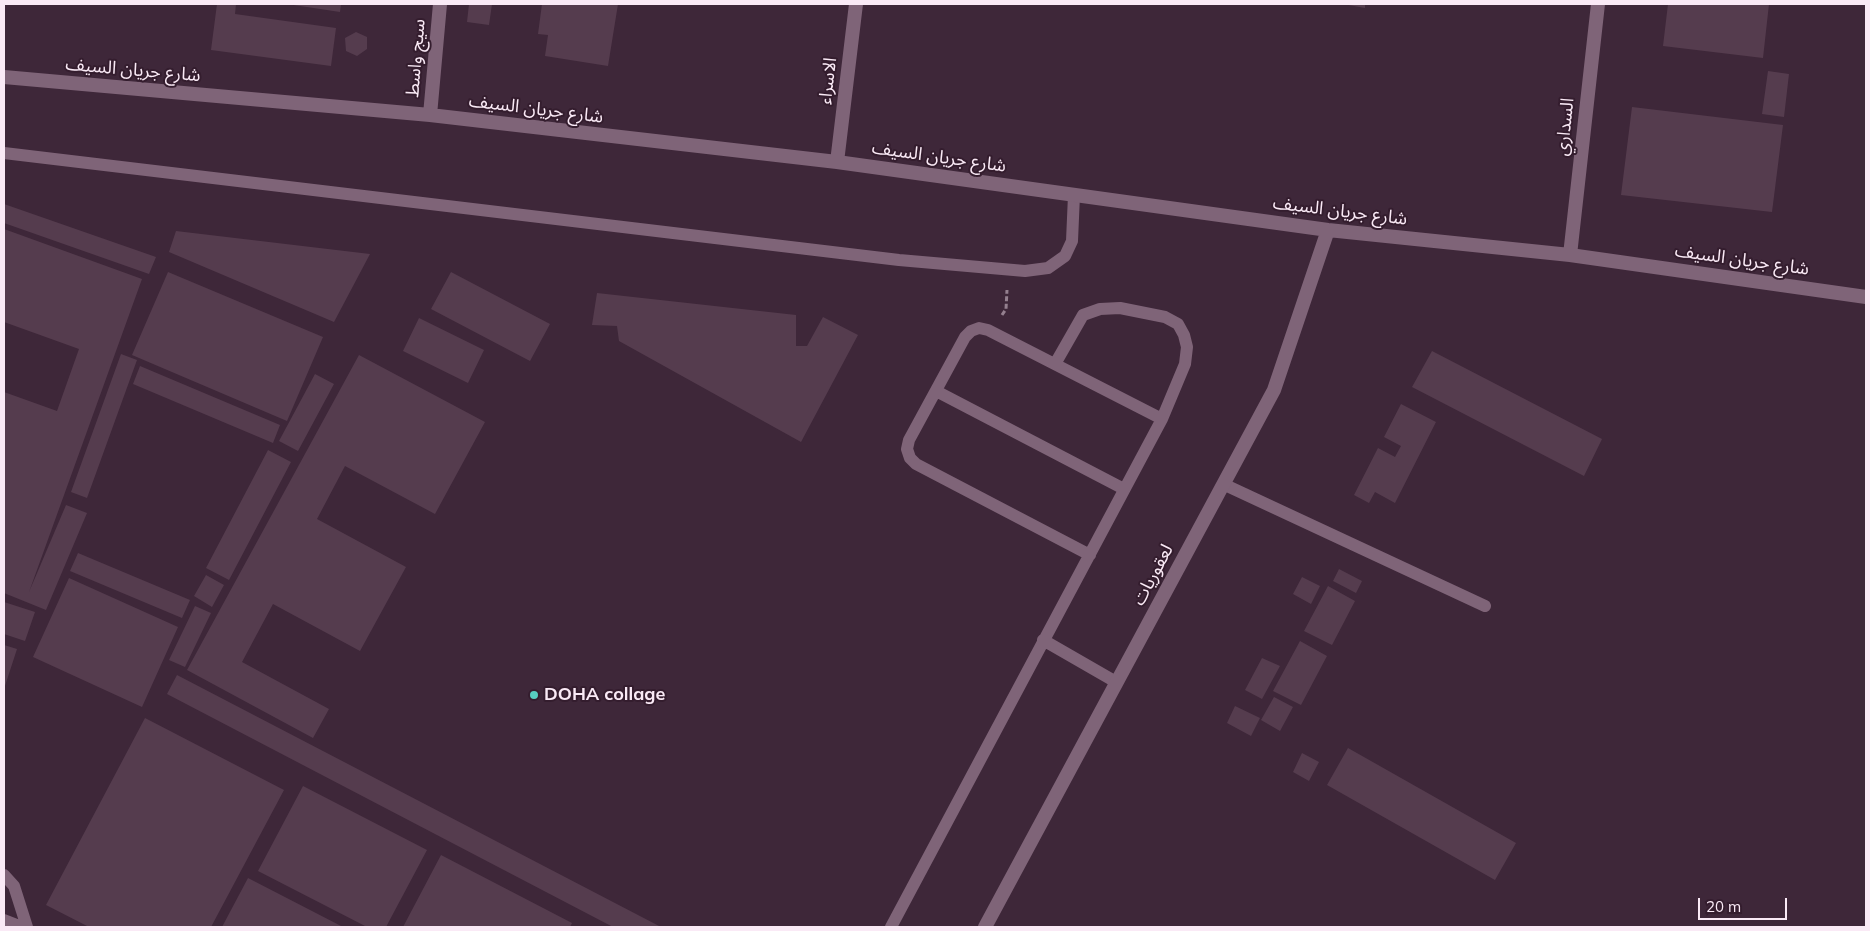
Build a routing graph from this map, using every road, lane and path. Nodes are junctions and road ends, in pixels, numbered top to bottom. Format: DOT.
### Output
graph roads {
  1 [pos="440,4"];
  2 [pos="856,4"];
  3 [pos="1598,4"];
  4 [pos="4,77"];
  5 [pos="430,115"];
  6 [pos="4,153"];
  7 [pos="837,162"];
  8 [pos="1074,195"];
  9 [pos="1328,230"];
  10 [pos="1570,255"];
  11 [pos="1007,269"];
  12 [pos="1866,296"];
  13 [pos="988,330"];
  14 [pos="1054,364"];
  15 [pos="936,391"];
  16 [pos="1162,419"];
  17 [pos="1223,484"];
  18 [pos="1124,489"];
  19 [pos="1090,555"];
  20 [pos="1486,606"];
  21 [pos="1043,640"];
  22 [pos="1116,682"];
  23 [pos="4,875"];
  24 [pos="4,920"];
  25 [pos="22,927"];
  26 [pos="27,927"];
  27 [pos="891,927"];
  28 [pos="985,927"];
  1 -- 5 [label="street, سيج واسط"];
  2 -- 7 [label="street, الاسراء"];
  3 -- 10 [label="street, السداري"];
  4 -- 5 [label="street, شارع جريان السيف"];
  5 -- 7 [label="street, شارع جريان السيف"];
  6 -- 11 [label="lane"];
  7 -- 8 [label="street, شارع جريان السيف"];
  8 -- 9 [label="street, شارع جريان السيف"];
  8 -- 11 [label="lane"];
  9 -- 10 [label="street, شارع جريان السيف"];
  9 -- 17 [label="street, لعقوريات"];
  10 -- 12 [label="street, شارع جريان السيف"];
  11 -- 13 [label="path"];
  13 -- 14 [label="lane"];
  13 -- 15 [label="lane"];
  14 -- 16 [label="lane"];
  14 -- 16 [label="lane"];
  15 -- 18 [label="lane"];
  15 -- 19 [label="lane"];
  16 -- 18 [label="lane"];
  17 -- 20 [label="lane"];
  17 -- 22 [label="street, لعقوريات"];
  18 -- 19 [label="lane"];
  19 -- 21 [label="lane"];
  21 -- 22 [label="lane"];
  21 -- 27 [label="lane"];
  22 -- 28 [label="street, لعقوريات"];
  23 -- 26 [label="lane"];
  24 -- 25 [label="lane"];
}
